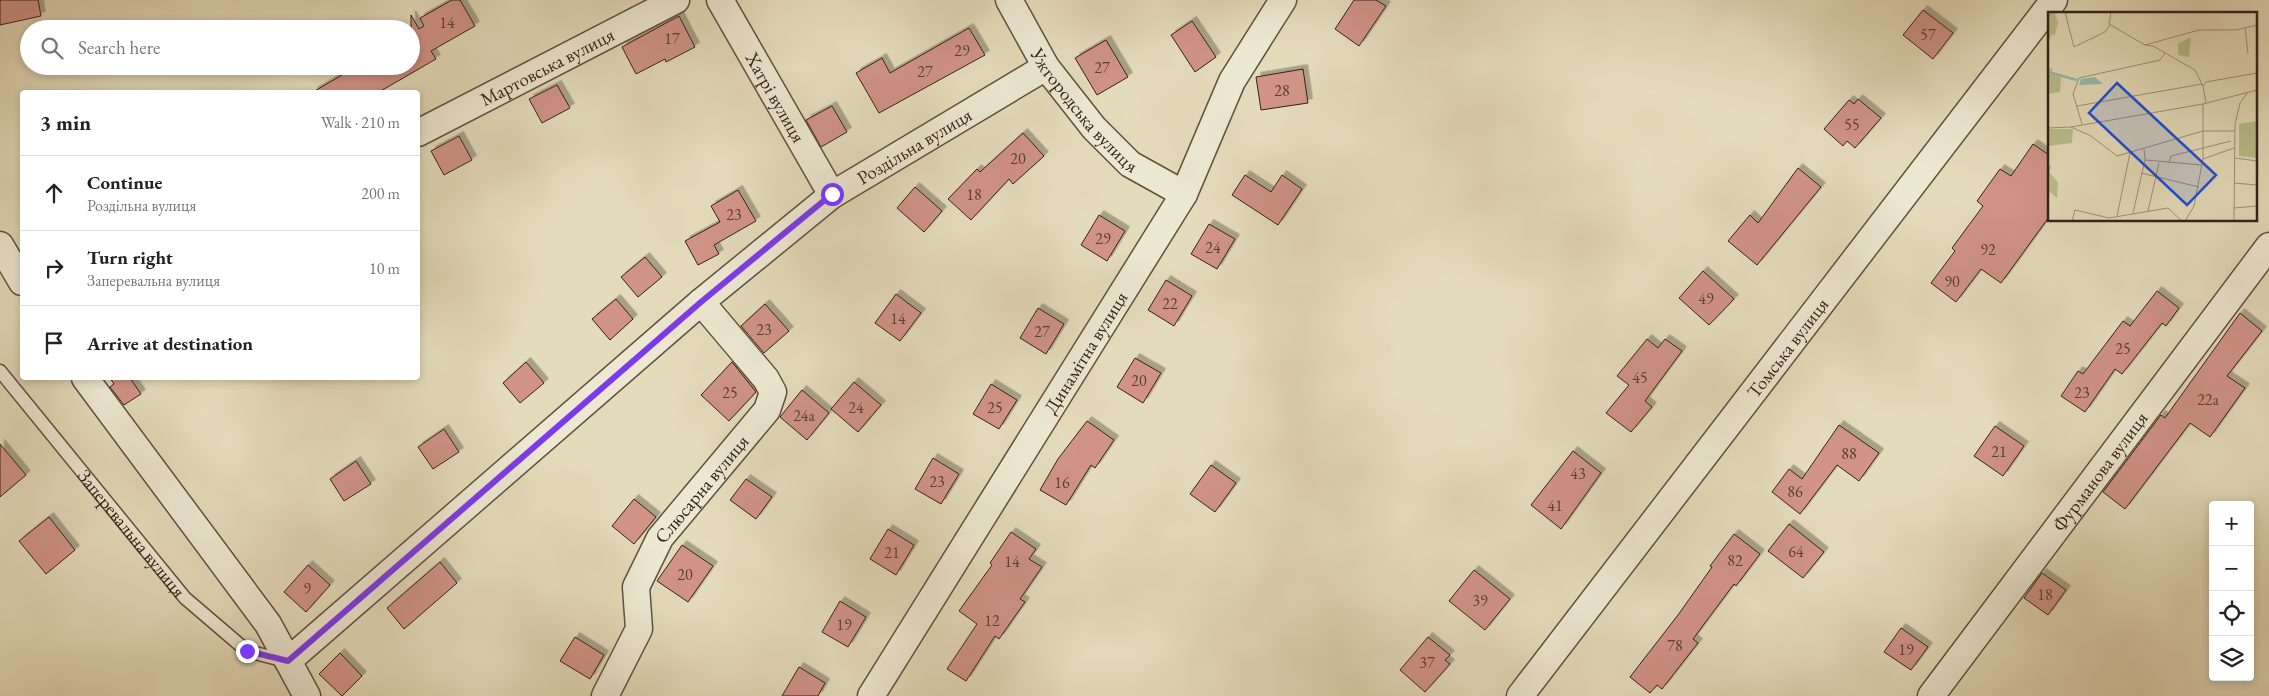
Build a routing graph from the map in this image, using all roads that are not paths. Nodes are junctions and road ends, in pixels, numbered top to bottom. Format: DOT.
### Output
graph roads {
  1 [pos="676,0"];
  2 [pos="720,0"];
  3 [pos="1009,0"];
  4 [pos="1284,0"];
  5 [pos="2054,0"];
  6 [pos="1046,67"];
  7 [pos="420,132"];
  8 [pos="832,194"];
  9 [pos="1184,194"];
  10 [pos="0,245"];
  11 [pos="2269,246"];
  12 [pos="20,279"];
  13 [pos="701,302"];
  14 [pos="0,371"];
  15 [pos="87,380"];
  16 [pos="288,661"];
  17 [pos="307,696"];
  18 [pos="605,696"];
  19 [pos="871,696"];
  20 [pos="1520,696"];
  21 [pos="1931,696"];
  1 -- 7 [label="street, Мартовська вулиця"];
  2 -- 8 [label="street, Хатрі вулиця"];
  3 -- 6 [label="street, Ужгородська вулиця"];
  4 -- 9 [label="street, Динамітна вулиця"];
  5 -- 20 [label="street, Томська вулиця"];
  6 -- 8 [label="street, Роздільна вулиця"];
  6 -- 9 [label="street, Ужгородська вулиця"];
  8 -- 13 [label="street, Роздільна вулиця"];
  9 -- 19 [label="street, Динамітна вулиця"];
  10 -- 12 [label="street"];
  11 -- 21 [label="street, Фурманова вулиця"];
  13 -- 16 [label="street, Роздільна вулиця"];
  13 -- 18 [label="street, Слюсарна вулиця"];
  14 -- 16 [label="lane, Заперевальна вулиця"];
  15 -- 16 [label="street"];
  16 -- 17 [label="street"];
}
